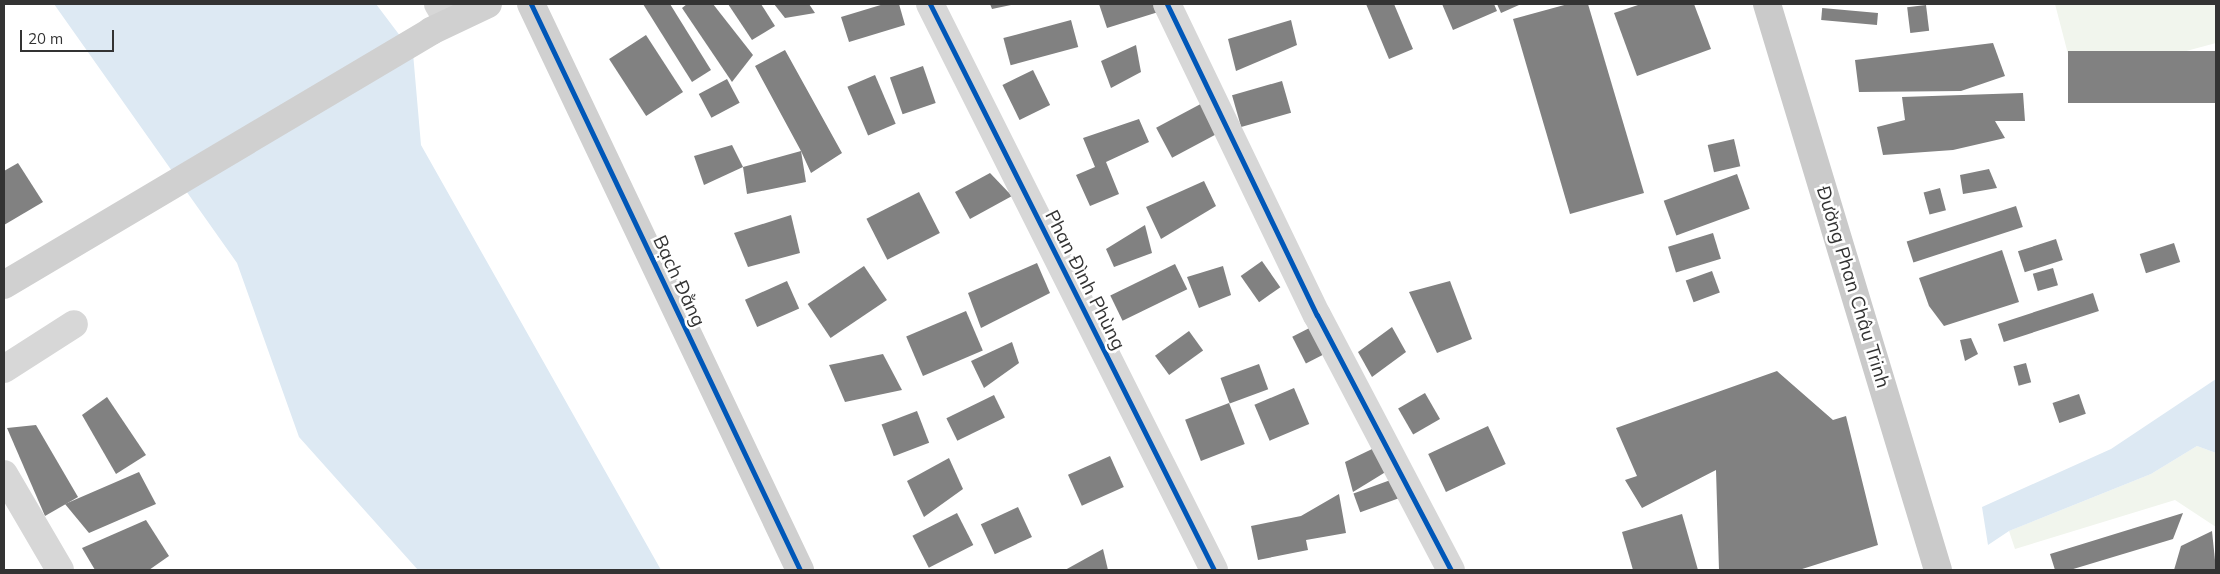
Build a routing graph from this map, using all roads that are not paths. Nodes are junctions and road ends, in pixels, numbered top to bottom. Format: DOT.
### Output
graph roads {
  1 [pos="488,4"];
  2 [pos="531,4"];
  3 [pos="930,4"];
  4 [pos="1167,4"];
  5 [pos="1767,4"];
  6 [pos="439,19"];
  7 [pos="15,269"];
  8 [pos="4,285"];
  9 [pos="74,324"];
  10 [pos="4,369"];
  11 [pos="4,474"];
  12 [pos="60,570"];
  13 [pos="800,570"];
  14 [pos="1214,570"];
  15 [pos="1451,570"];
  16 [pos="1938,570"];
  1 -- 6 [label="street"];
  2 -- 13 [label="street, Bạch Đằng"];
  3 -- 14 [label="street, Phan Đình Phùng"];
  4 -- 15 [label="street"];
  5 -- 16 [label="main road, Đường Phan Châu Trinh"];
  6 -- 7 [label="street"];
  7 -- 8 [label="street"];
  9 -- 10 [label="street"];
  11 -- 12 [label="street"];
}
